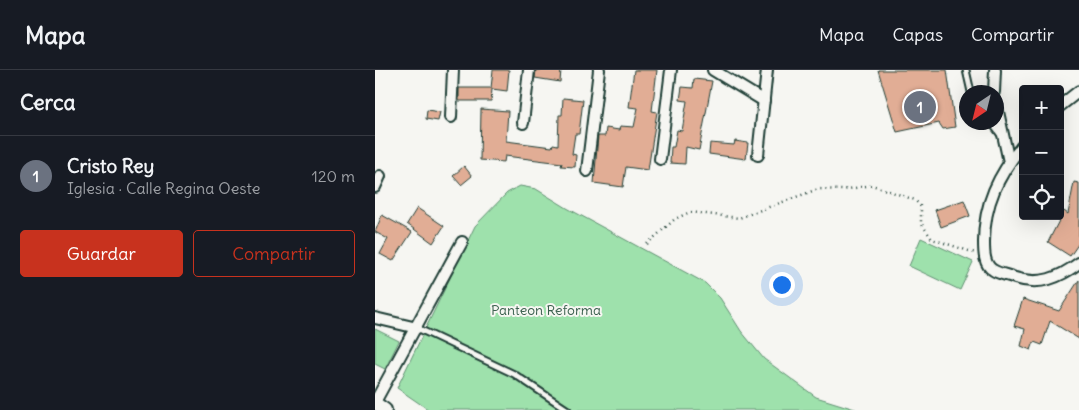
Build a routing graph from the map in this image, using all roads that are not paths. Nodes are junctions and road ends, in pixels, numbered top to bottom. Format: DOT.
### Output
graph roads {
  1 [pos="453,70"];
  2 [pos="529,70"];
  3 [pos="599,70"];
  4 [pos="671,70"];
  5 [pos="713,70"];
  6 [pos="767,70"];
  7 [pos="966,70"];
  8 [pos="995,70"];
  9 [pos="969,85"];
  10 [pos="994,85"];
  11 [pos="1079,91"];
  12 [pos="764,101"];
  13 [pos="1064,103"];
  14 [pos="451,117"];
  15 [pos="523,123"];
  16 [pos="997,130"];
  17 [pos="1001,130"];
  18 [pos="1003,138"];
  19 [pos="1019,150"];
  20 [pos="758,155"];
  21 [pos="660,159"];
  22 [pos="1009,162"];
  23 [pos="587,171"];
  24 [pos="381,176"];
  25 [pos="375,187"];
  26 [pos="462,242"];
  27 [pos="1079,263"];
  28 [pos="375,318"];
  29 [pos="417,328"];
  30 [pos="375,403"];
  31 [pos="385,410"];
  32 [pos="568,410"];
  1 -- 14 [label="street"];
  2 -- 15 [label="street"];
  3 -- 23 [label="street"];
  4 -- 21 [label="street"];
  5 -- 12 [label="street"];
  6 -- 12 [label="street"];
  7 -- 9 [label="lane"];
  8 -- 10 [label="street"];
  11 -- 13 [label="street"];
  12 -- 20 [label="street"];
  16 -- 18 [label="lane"];
  17 -- 18 [label="street"];
  18 -- 22 [label="street"];
  19 -- 22 [label="street"];
  22 -- 27 [label="street"];
  24 -- 25 [label="street"];
  26 -- 29 [label="street"];
  28 -- 29 [label="street"];
  29 -- 30 [label="street"];
  29 -- 32 [label="lane"];
  30 -- 31 [label="street"];
}
